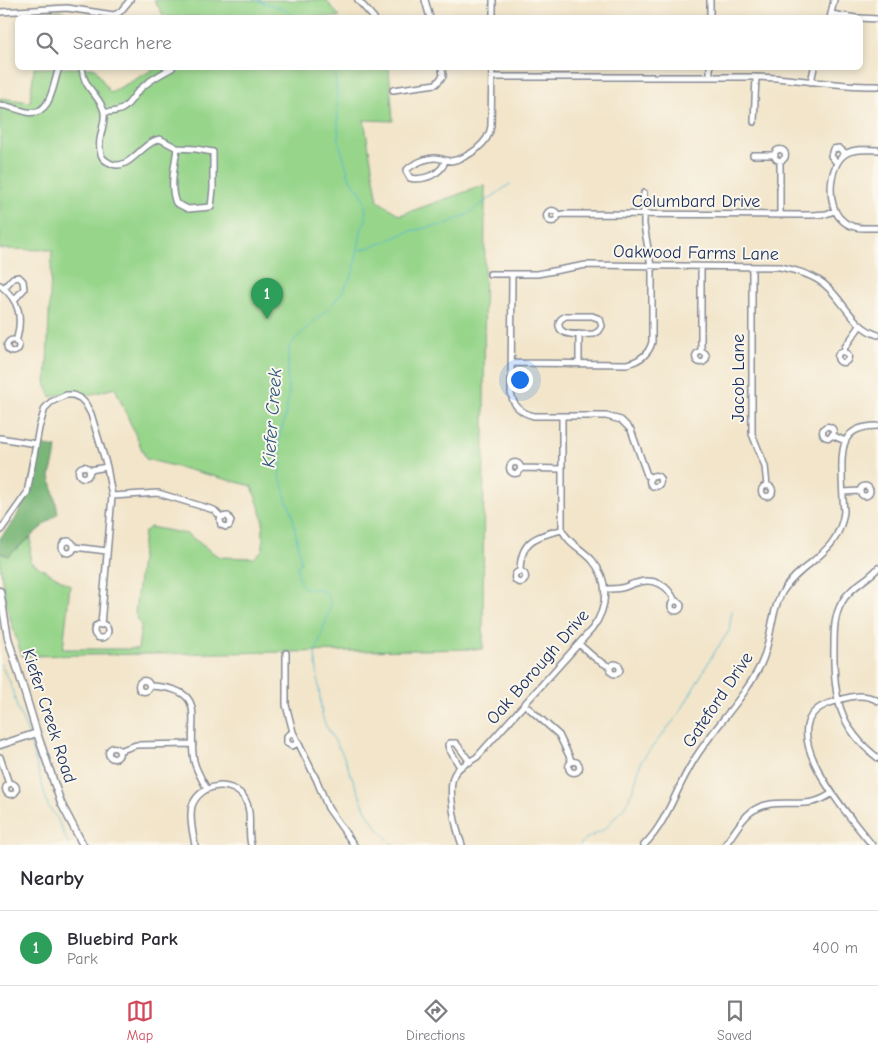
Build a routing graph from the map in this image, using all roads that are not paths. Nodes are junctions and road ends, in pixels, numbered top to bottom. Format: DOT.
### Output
graph roads {
  1 [pos="130,0"];
  2 [pos="358,0"];
  3 [pos="425,0"];
  4 [pos="493,0"];
  5 [pos="710,0"];
  6 [pos="834,0"];
  7 [pos="0,12"];
  8 [pos="371,15"];
  9 [pos="429,15"];
  10 [pos="493,15"];
  11 [pos="710,15"];
  12 [pos="831,15"];
  13 [pos="863,18"];
  14 [pos="878,19"];
  15 [pos="58,70"];
  16 [pos="82,70"];
  17 [pos="169,70"];
  18 [pos="442,70"];
  19 [pos="492,70"];
  20 [pos="710,70"];
  21 [pos="814,70"];
  22 [pos="710,76"];
  23 [pos="756,76"];
  24 [pos="492,77"];
  25 [pos="811,82"];
  26 [pos="878,86"];
  27 [pos="393,90"];
  28 [pos="0,105"];
  29 [pos="104,112"];
  30 [pos="754,122"];
  31 [pos="177,148"];
  32 [pos="878,150"];
  33 [pos="845,153"];
  34 [pos="752,154"];
  35 [pos="775,156"];
  36 [pos="445,160"];
  37 [pos="780,161"];
  38 [pos="836,162"];
  39 [pos="644,193"];
  40 [pos="834,210"];
  41 [pos="644,214"];
  42 [pos="558,215"];
  43 [pos="780,215"];
  44 [pos="878,228"];
  45 [pos="652,266"];
  46 [pos="701,267"];
  47 [pos="752,267"];
  48 [pos="490,274"];
  49 [pos="512,274"];
  50 [pos="2,286"];
  51 [pos="15,299"];
  52 [pos="860,326"];
  53 [pos="579,334"];
  54 [pos="878,335"];
  55 [pos="16,342"];
  56 [pos="701,352"];
  57 [pos="844,352"];
  58 [pos="511,363"];
  59 [pos="578,364"];
  60 [pos="562,416"];
  61 [pos="878,426"];
  62 [pos="832,435"];
  63 [pos="0,438"];
  64 [pos="845,441"];
  65 [pos="36,444"];
  66 [pos="107,467"];
  67 [pos="520,468"];
  68 [pos="562,469"];
  69 [pos="90,470"];
  70 [pos="650,478"];
  71 [pos="767,486"];
  72 [pos="859,491"];
  73 [pos="843,492"];
  74 [pos="112,496"];
  75 [pos="229,526"];
  76 [pos="562,530"];
  77 [pos="0,531"];
  78 [pos="74,548"];
  79 [pos="107,551"];
  80 [pos="878,568"];
  81 [pos="520,572"];
  82 [pos="605,589"];
  83 [pos="0,591"];
  84 [pos="675,601"];
  85 [pos="101,624"];
  86 [pos="579,644"];
  87 [pos="286,653"];
  88 [pos="610,667"];
  89 [pos="150,686"];
  90 [pos="837,701"];
  91 [pos="878,701"];
  92 [pos="524,704"];
  93 [pos="293,732"];
  94 [pos="37,733"];
  95 [pos="298,743"];
  96 [pos="193,744"];
  97 [pos="0,745"];
  98 [pos="119,750"];
  99 [pos="0,757"];
  100 [pos="878,758"];
  101 [pos="470,762"];
  102 [pos="572,762"];
  103 [pos="460,768"];
  104 [pos="9,784"];
  105 [pos="207,789"];
  106 [pos="832,793"];
  107 [pos="83,845"];
  108 [pos="195,845"];
  109 [pos="251,845"];
  110 [pos="354,845"];
  111 [pos="462,845"];
  112 [pos="644,845"];
  113 [pos="725,845"];
  114 [pos="872,845"];
  1 -- 7 [label="street"];
  2 -- 8 [label="street"];
  3 -- 9 [label="street"];
  4 -- 10 [label="street"];
  5 -- 11 [label="street"];
  6 -- 12 [label="street"];
  13 -- 14 [label="street"];
  15 -- 28 [label="street"];
  16 -- 29 [label="street"];
  17 -- 29 [label="street"];
  18 -- 27 [label="street"];
  19 -- 24 [label="street"];
  20 -- 22 [label="street"];
  21 -- 25 [label="street"];
  22 -- 23 [label="street"];
  22 -- 24 [label="street"];
  23 -- 25 [label="street"];
  23 -- 30 [label="street"];
  24 -- 36 [label="street"];
  25 -- 26 [label="street"];
  29 -- 31 [label="street"];
  31 -- 31 [label="street"];
  32 -- 33 [label="street"];
  33 -- 38 [label="street"];
  33 -- 38 [label="street"];
  34 -- 35 [label="street"];
  35 -- 37 [label="street"];
  35 -- 37 [label="street"];
  36 -- 36 [label="street"];
  37 -- 43 [label="street"];
  38 -- 40 [label="street"];
  39 -- 41 [label="street"];
  40 -- 43 [label="street, Columbard Drive"];
  40 -- 44 [label="street"];
  41 -- 42 [label="street, Columbard Drive"];
  41 -- 43 [label="street, Columbard Drive"];
  41 -- 45 [label="street"];
  45 -- 46 [label="street, Oakwood Farms Lane"];
  45 -- 49 [label="street, Oakwood Farms Lane"];
  45 -- 59 [label="street"];
  46 -- 47 [label="street, Oakwood Farms Lane"];
  46 -- 56 [label="street"];
  47 -- 52 [label="street, Oakwood Farms Lane"];
  47 -- 71 [label="street, Jacob Lane"];
  48 -- 49 [label="street, Oakwood Farms Lane"];
  49 -- 58 [label="street"];
  50 -- 51 [label="street"];
  50 -- 51 [label="street"];
  51 -- 55 [label="street"];
  52 -- 54 [label="street, Oakwood Farms Lane"];
  52 -- 57 [label="street"];
  53 -- 53 [label="street"];
  53 -- 59 [label="street"];
  58 -- 59 [label="street"];
  58 -- 60 [label="street"];
  60 -- 68 [label="street"];
  60 -- 70 [label="street"];
  61 -- 64 [label="street"];
  62 -- 64 [label="street"];
  63 -- 65 [label="street"];
  64 -- 73 [label="street, Gateford Drive"];
  65 -- 66 [label="street"];
  65 -- 77 [label="street"];
  66 -- 69 [label="street"];
  66 -- 74 [label="street"];
  67 -- 68 [label="street"];
  68 -- 76 [label="street"];
  72 -- 73 [label="street"];
  73 -- 112 [label="street, Gateford Drive"];
  74 -- 75 [label="street"];
  74 -- 79 [label="street"];
  76 -- 81 [label="street"];
  76 -- 82 [label="street, Oak Borough Drive"];
  78 -- 79 [label="street"];
  79 -- 85 [label="street"];
  80 -- 90 [label="street"];
  82 -- 84 [label="street"];
  82 -- 86 [label="street, Oak Borough Drive"];
  83 -- 94 [label="street, Kiefer Creek Road"];
  86 -- 88 [label="street"];
  86 -- 92 [label="street, Oak Borough Drive"];
  87 -- 93 [label="street"];
  89 -- 96 [label="street"];
  90 -- 91 [label="street"];
  90 -- 100 [label="street"];
  90 -- 106 [label="street"];
  92 -- 101 [label="street, Oak Borough Drive"];
  92 -- 102 [label="street"];
  93 -- 95 [label="street"];
  93 -- 95 [label="street"];
  94 -- 97 [label="street"];
  94 -- 107 [label="street, Kiefer Creek Road"];
  95 -- 110 [label="street"];
  96 -- 98 [label="street"];
  96 -- 105 [label="street"];
  99 -- 104 [label="street"];
  101 -- 103 [label="street, Oak Borough Drive"];
  101 -- 103 [label="street"];
  103 -- 111 [label="street"];
  105 -- 108 [label="street"];
  105 -- 109 [label="street"];
  106 -- 113 [label="street"];
  106 -- 114 [label="street"];
}
